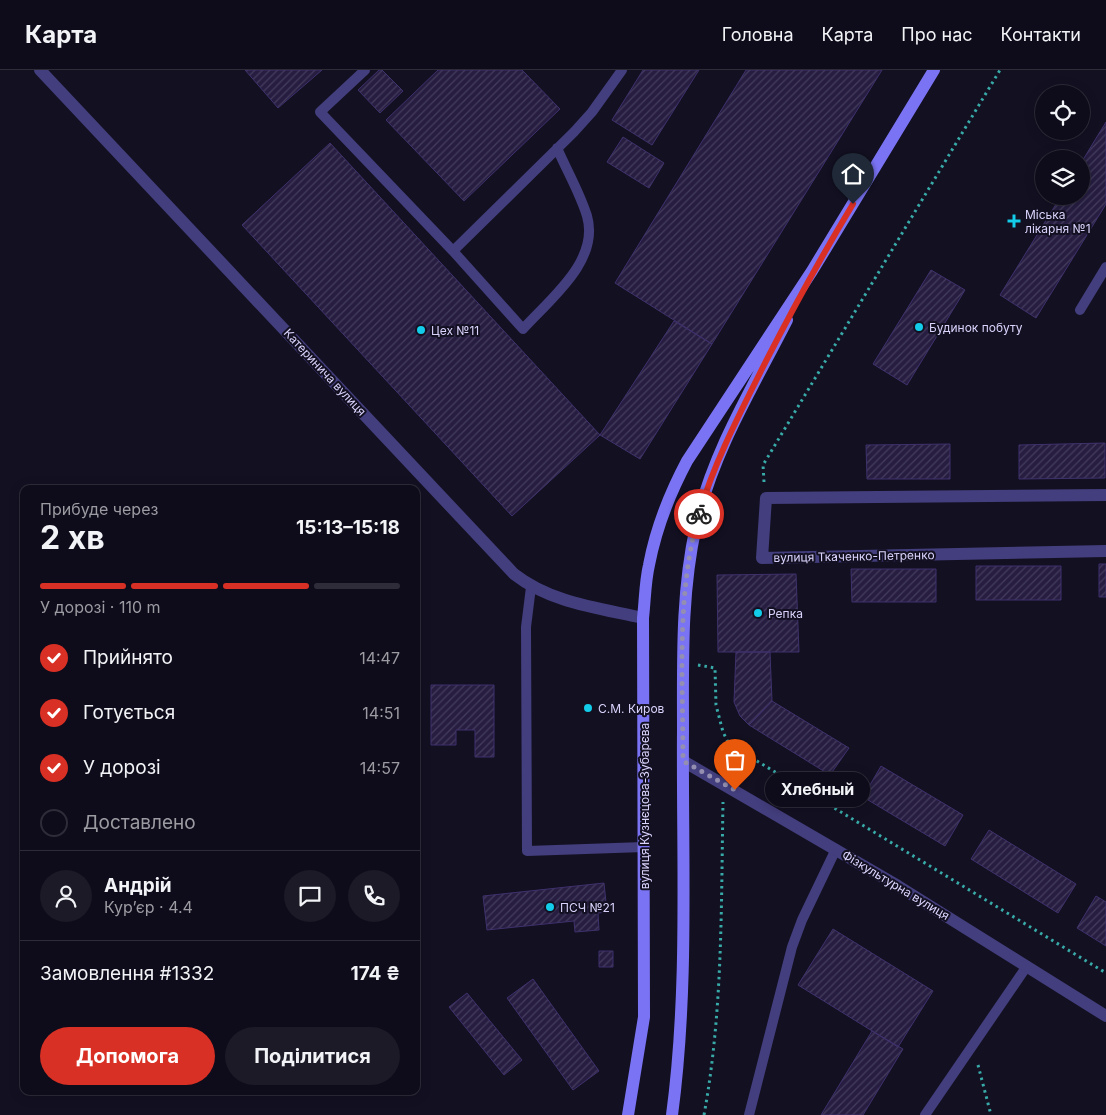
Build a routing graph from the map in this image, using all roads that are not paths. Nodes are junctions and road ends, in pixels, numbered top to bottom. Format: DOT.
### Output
graph roads {
  1 [pos="40,70"];
  2 [pos="365,70"];
  3 [pos="622,70"];
  4 [pos="934,70"];
  5 [pos="557,148"];
  6 [pos="453,251"];
  7 [pos="1106,267"];
  8 [pos="812,271"];
  9 [pos="1080,310"];
  10 [pos="1106,495"];
  11 [pos="1106,551"];
  12 [pos="531,587"];
  13 [pos="644,618"];
  14 [pos="683,761"];
  15 [pos="644,847"];
  16 [pos="836,849"];
  17 [pos="1027,966"];
  18 [pos="1106,1016"];
  19 [pos="628,1115"];
  20 [pos="672,1115"];
  21 [pos="749,1115"];
  22 [pos="925,1115"];
  1 -- 12 [label="street, Катеринича вулиця"];
  2 -- 6 [label="lane"];
  3 -- 5 [label="lane"];
  4 -- 8 [label="main road, вулиця Кузнєцова-Зубарєва"];
  5 -- 6 [label="lane"];
  5 -- 6 [label="lane"];
  7 -- 9 [label="lane"];
  8 -- 13 [label="main road, вулиця Кузнєцова-Зубарєва"];
  8 -- 14 [label="main road, вулиця Кузнєцова-Зубарєва"];
  10 -- 11 [label="street, вулиця Ткаченко-Петренко"];
  12 -- 13 [label="street, Катеринича вулиця"];
  12 -- 15 [label="lane"];
  13 -- 15 [label="main road, вулиця Кузнєцова-Зубарєва"];
  14 -- 16 [label="street, Фізкультурна вулиця"];
  14 -- 20 [label="main road, вулиця Кузнєцова-Зубарєва"];
  15 -- 19 [label="main road, вулиця Кузнєцова-Зубарєва"];
  16 -- 17 [label="street, Фізкультурна вулиця"];
  16 -- 21 [label="lane"];
  17 -- 18 [label="street, Фізкультурна вулиця"];
  17 -- 22 [label="lane"];
}
